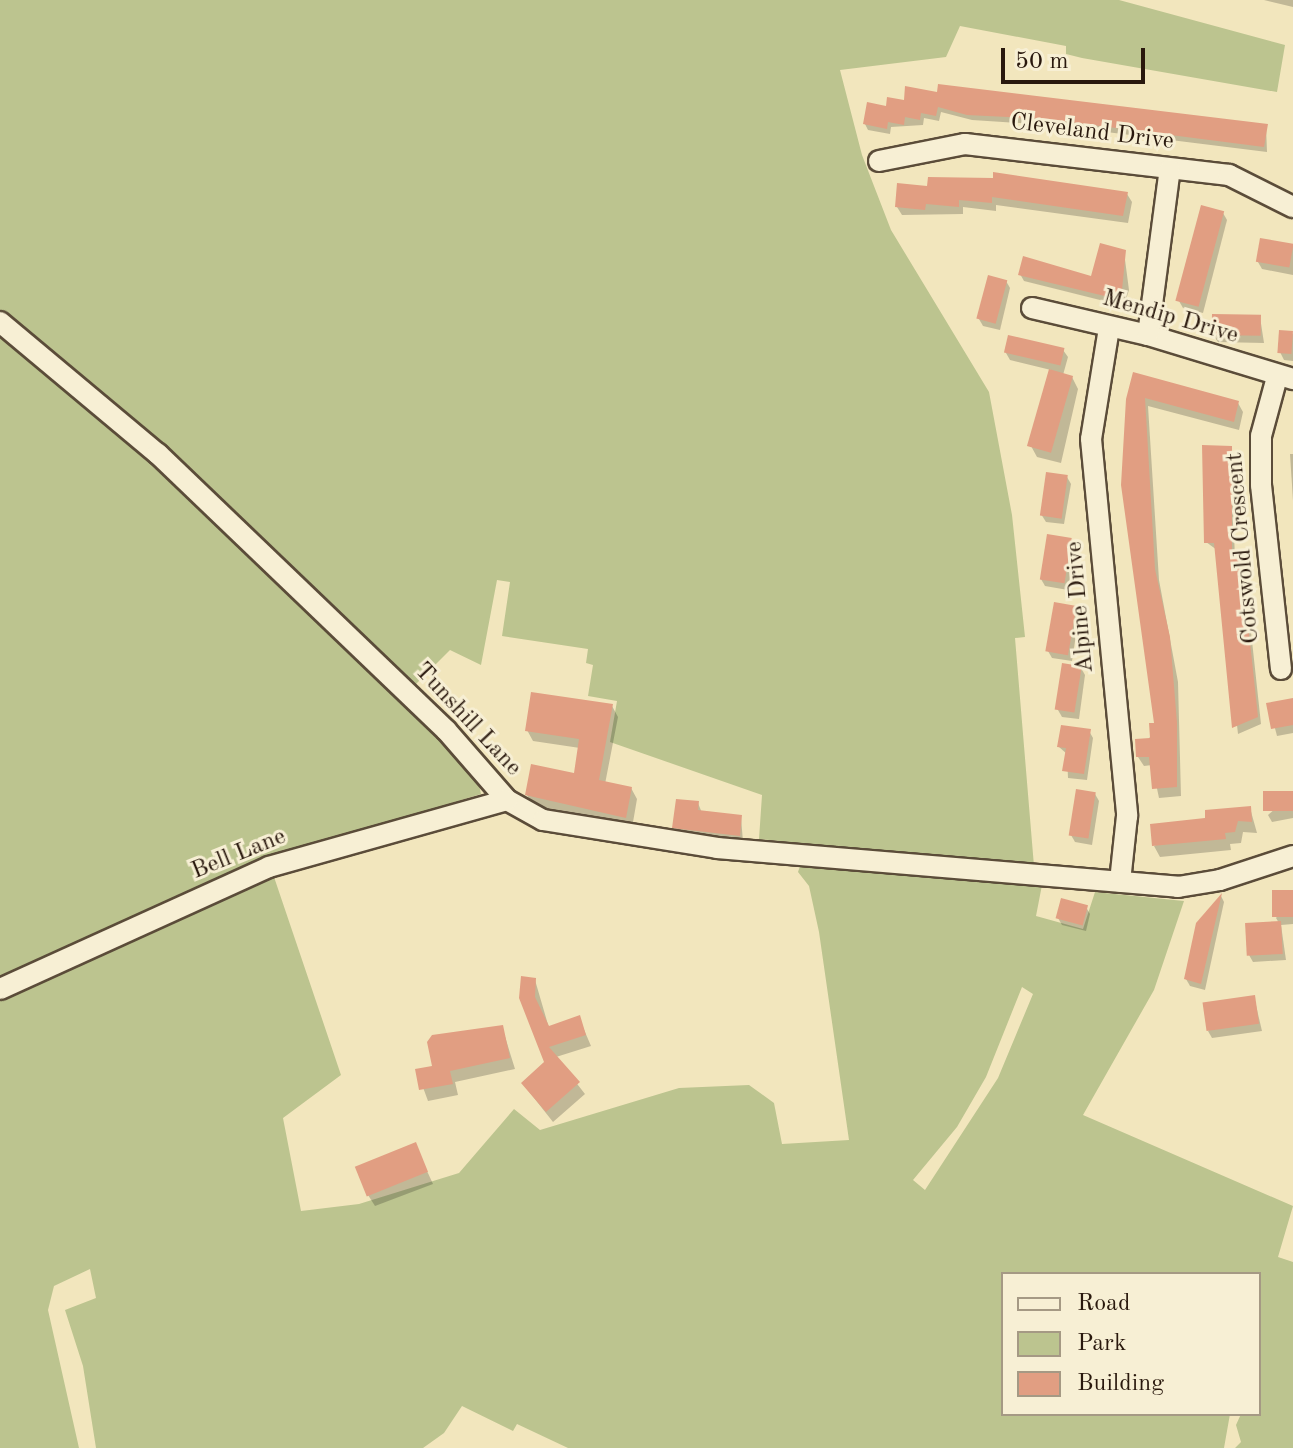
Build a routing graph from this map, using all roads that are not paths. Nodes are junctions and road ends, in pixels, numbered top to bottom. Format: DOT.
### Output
graph roads {
  1 [pos="879,161"];
  2 [pos="1170,169"];
  3 [pos="1293,207"];
  4 [pos="1032,308"];
  5 [pos="0,322"];
  6 [pos="1109,328"];
  7 [pos="1148,335"];
  8 [pos="1285,378"];
  9 [pos="1281,669"];
  10 [pos="507,800"];
  11 [pos="1293,856"];
  12 [pos="1120,882"];
  13 [pos="0,989"];
  1 -- 2 [label="street, Cleveland Drive"];
  2 -- 3 [label="street, Cleveland Drive"];
  2 -- 7 [label="street"];
  4 -- 6 [label="street, Mendip Drive"];
  5 -- 10 [label="street, Tunshill Lane"];
  6 -- 7 [label="street, Mendip Drive"];
  6 -- 12 [label="street, Alpine Drive"];
  7 -- 8 [label="street, Mendip Drive"];
  8 -- 9 [label="street, Cotswold Crescent"];
  10 -- 12 [label="street, Tunshill Lane"];
  10 -- 13 [label="street, Bell Lane"];
  11 -- 12 [label="street, Tunshill Lane"];
}
